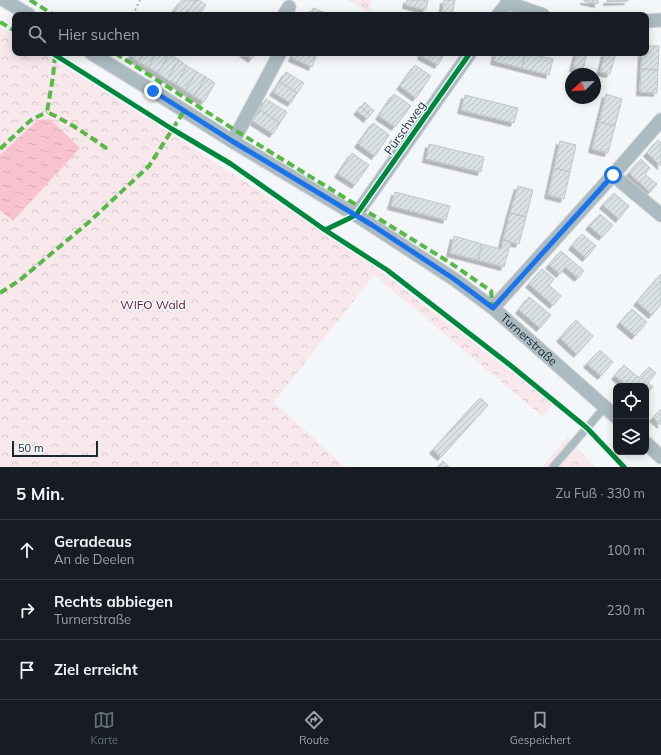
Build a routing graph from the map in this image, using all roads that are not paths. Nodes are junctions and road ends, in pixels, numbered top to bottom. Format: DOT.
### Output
graph roads {
  1 [pos="4,0"];
  2 [pos="507,2"];
  3 [pos="24,12"];
  4 [pos="500,12"];
  5 [pos="535,12"];
  6 [pos="661,20"];
  7 [pos="649,21"];
  8 [pos="96,56"];
  9 [pos="278,56"];
  10 [pos="468,56"];
  11 [pos="661,120"];
  12 [pos="232,141"];
  13 [pos="613,175"];
  14 [pos="356,215"];
  15 [pos="661,215"];
  16 [pos="493,308"];
  17 [pos="605,407"];
  18 [pos="613,414"];
  19 [pos="649,446"];
  20 [pos="661,456"];
  21 [pos="553,467"];
  1 -- 3 [label="street"];
  2 -- 4 [label="street"];
  2 -- 5 [label="street"];
  6 -- 7 [label="street"];
  8 -- 12 [label="street, Turnerstraße"];
  9 -- 12 [label="street"];
  10 -- 14 [label="street, Pürschweg"];
  11 -- 13 [label="street"];
  12 -- 14 [label="street, Turnerstraße"];
  13 -- 15 [label="street"];
  13 -- 16 [label="street"];
  14 -- 16 [label="street, Turnerstraße"];
  16 -- 17 [label="street, Turnerstraße"];
  17 -- 18 [label="street, Turnerstraße"];
  17 -- 21 [label="lane"];
  19 -- 20 [label="street"];
}
